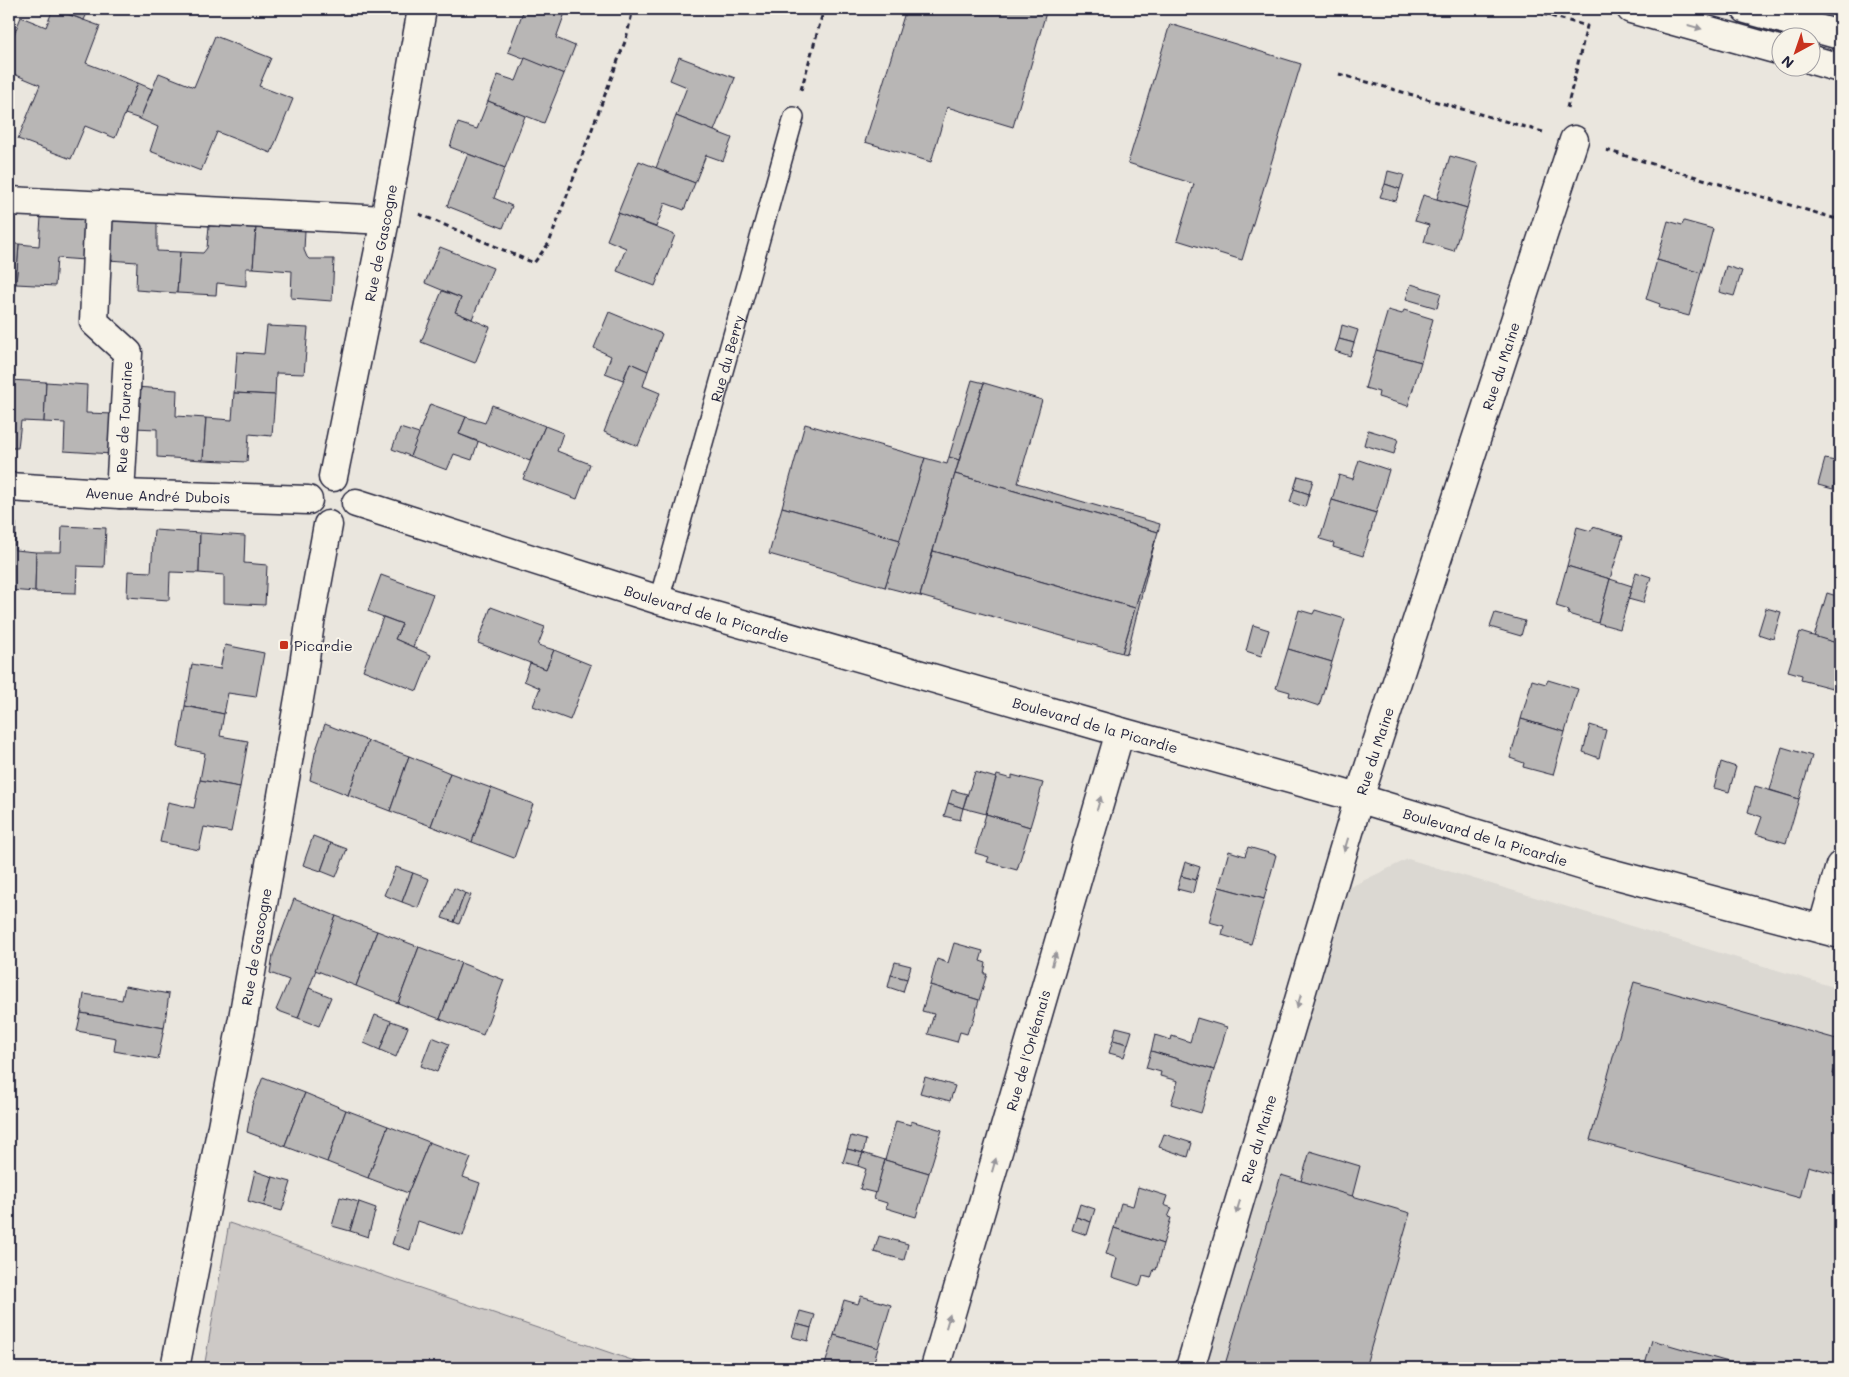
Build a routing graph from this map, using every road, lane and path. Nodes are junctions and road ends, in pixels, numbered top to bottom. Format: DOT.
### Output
graph roads {
  1 [pos="422,9"];
  2 [pos="632,9"];
  3 [pos="824,9"];
  4 [pos="1525,9"];
  5 [pos="1631,9"];
  6 [pos="1746,9"];
  7 [pos="1840,35"];
  8 [pos="1772,48"];
  9 [pos="1822,63"];
  10 [pos="1840,68"];
  11 [pos="794,117"];
  12 [pos="1574,140"];
  13 [pos="9,201"];
  14 [pos="99,205"];
  15 [pos="386,213"];
  16 [pos="333,477"];
  17 [pos="9,487"];
  18 [pos="120,494"];
  19 [pos="308,500"];
  20 [pos="356,503"];
  21 [pos="328,525"];
  22 [pos="659,600"];
  23 [pos="1120,732"];
  24 [pos="1359,798"];
  25 [pos="1840,866"];
  26 [pos="1831,931"];
  27 [pos="175,1368"];
  28 [pos="934,1368"];
  29 [pos="1190,1368"];
  1 -- 15 [label="street, Rue de Gascogne"];
  2 -- 15 [label="path"];
  3 -- 11 [label="path"];
  4 -- 12 [label="path"];
  5 -- 8 [label="street, one-way"];
  6 -- 7 [label="street"];
  9 -- 10 [label="street"];
  11 -- 22 [label="lane, Rue du Berry"];
  12 -- 24 [label="street, Rue du Maine"];
  13 -- 14 [label="street"];
  14 -- 15 [label="street"];
  14 -- 18 [label="street, Rue de Touraine"];
  15 -- 16 [label="street, Rue de Gascogne"];
  16 -- 19 [label="street"];
  16 -- 20 [label="street"];
  17 -- 18 [label="street, Avenue André Dubois"];
  18 -- 19 [label="street, Avenue André Dubois"];
  19 -- 21 [label="street"];
  20 -- 21 [label="street"];
  20 -- 22 [label="street, Boulevard de la Picardie"];
  21 -- 27 [label="street, Rue de Gascogne"];
  22 -- 23 [label="street, Boulevard de la Picardie"];
  23 -- 24 [label="street, Boulevard de la Picardie"];
  28 -- 23 [label="street, Rue de l'Orléanais, one-way"];
  24 -- 26 [label="street, Boulevard de la Picardie"];
  24 -- 29 [label="street, Rue du Maine, one-way"];
  25 -- 26 [label="street"];
}
